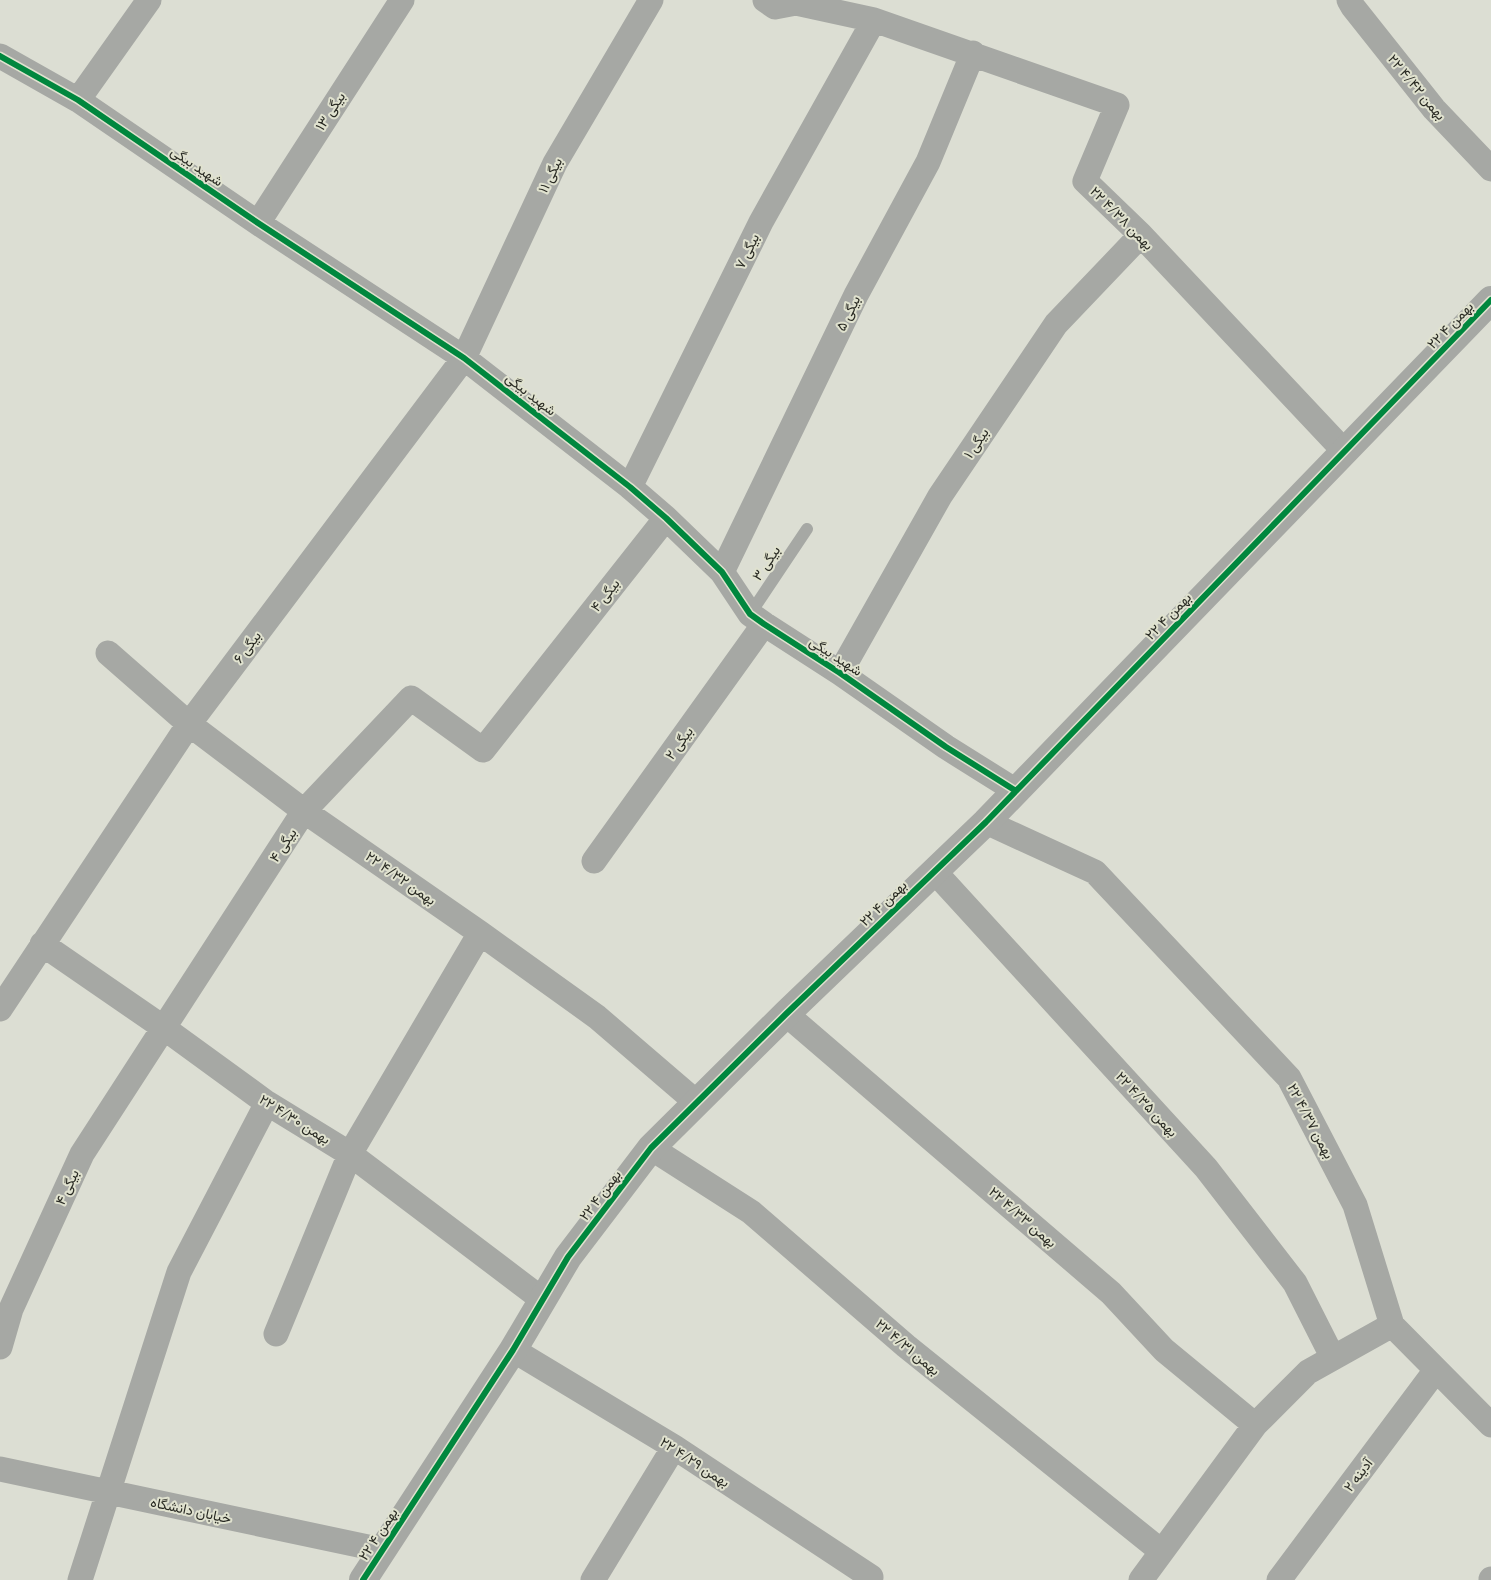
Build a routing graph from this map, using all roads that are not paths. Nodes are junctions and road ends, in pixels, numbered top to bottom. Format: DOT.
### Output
graph roads {
  1 [pos="149,0"];
  2 [pos="402,0"];
  3 [pos="651,0"];
  4 [pos="765,0"];
  5 [pos="1349,0"];
  6 [pos="874,20"];
  7 [pos="973,53"];
  8 [pos="0,56"];
  9 [pos="78,100"];
  10 [pos="1491,169"];
  11 [pos="258,223"];
  12 [pos="1141,235"];
  13 [pos="1491,300"];
  14 [pos="464,358"];
  15 [pos="1345,452"];
  16 [pos="630,487"];
  17 [pos="666,518"];
  18 [pos="807,529"];
  19 [pos="722,572"];
  20 [pos="757,619"];
  21 [pos="108,653"];
  22 [pos="840,673"];
  23 [pos="189,724"];
  24 [pos="1016,791"];
  25 [pos="304,812"];
  26 [pos="986,822"];
  27 [pos="594,861"];
  28 [pos="934,871"];
  29 [pos="480,932"];
  30 [pos="42,944"];
  31 [pos="0,1009"];
  32 [pos="786,1014"];
  33 [pos="164,1028"];
  34 [pos="696,1102"];
  35 [pos="267,1103"];
  36 [pos="651,1148"];
  37 [pos="350,1154"];
  38 [pos="543,1300"];
  39 [pos="1392,1325"];
  40 [pos="276,1334"];
  41 [pos="0,1347"];
  42 [pos="513,1350"];
  43 [pos="1334,1358"];
  44 [pos="1436,1370"];
  45 [pos="1255,1425"];
  46 [pos="1491,1425"];
  47 [pos="674,1447"];
  48 [pos="0,1469"];
  49 [pos="108,1493"];
  50 [pos="382,1550"];
  51 [pos="1161,1551"];
  52 [pos="80,1580"];
  53 [pos="363,1580"];
  54 [pos="593,1580"];
  55 [pos="869,1580"];
  56 [pos="1141,1580"];
  57 [pos="1279,1580"];
  1 -- 9 [label="street"];
  2 -- 11 [label="street, بیگی ۱۳"];
  3 -- 14 [label="street, بیگی ۱۱"];
  4 -- 6 [label="street, ۲۲ بهمن ۴/۳۸"];
  5 -- 10 [label="street, ۲۲ بهمن ۴/۴۲"];
  6 -- 7 [label="street, ۲۲ بهمن ۴/۳۸"];
  6 -- 16 [label="street, بیگی ۷"];
  7 -- 12 [label="street, ۲۲ بهمن ۴/۳۸"];
  7 -- 19 [label="street, بیگی ۵"];
  8 -- 9 [label="street, شهید بیگی"];
  9 -- 11 [label="street, شهید بیگی"];
  11 -- 14 [label="street, شهید بیگی"];
  12 -- 15 [label="street, ۲۲ بهمن ۴/۳۸"];
  12 -- 22 [label="street, بیگی ۱"];
  13 -- 15 [label="street, ۲۲ بهمن ۴"];
  14 -- 16 [label="street, شهید بیگی"];
  14 -- 23 [label="street, بیگی ۶"];
  15 -- 24 [label="street, ۲۲ بهمن ۴"];
  16 -- 17 [label="street, شهید بیگی"];
  17 -- 19 [label="street, شهید بیگی"];
  17 -- 25 [label="street, بیگی ۴"];
  18 -- 20 [label="lane, بیگی ۳"];
  19 -- 20 [label="street, شهید بیگی"];
  20 -- 22 [label="street, شهید بیگی"];
  20 -- 27 [label="street, بیگی ۲"];
  21 -- 23 [label="street, ۲۲ بهمن ۴/۳۲"];
  22 -- 24 [label="street, شهید بیگی"];
  23 -- 25 [label="street, ۲۲ بهمن ۴/۳۲"];
  23 -- 30 [label="street, بیگی ۶"];
  24 -- 26 [label="street, ۲۲ بهمن ۴"];
  25 -- 29 [label="street, ۲۲ بهمن ۴/۳۲"];
  25 -- 33 [label="street, بیگی ۴"];
  26 -- 28 [label="street, ۲۲ بهمن ۴"];
  26 -- 39 [label="street, ۲۲ بهمن ۴/۳۷"];
  28 -- 32 [label="street, ۲۲ بهمن ۴"];
  28 -- 43 [label="street, ۲۲ بهمن ۴/۳۵"];
  29 -- 34 [label="street, ۲۲ بهمن ۴/۳۲"];
  29 -- 37 [label="street"];
  30 -- 31 [label="street, بیگی ۶"];
  30 -- 33 [label="street, ۲۲ بهمن ۴/۳۰"];
  32 -- 34 [label="street, ۲۲ بهمن ۴"];
  32 -- 45 [label="street, ۲۲ بهمن ۴/۳۳"];
  33 -- 35 [label="street, ۲۲ بهمن ۴/۳۰"];
  33 -- 41 [label="street, بیگی ۴"];
  34 -- 36 [label="street, ۲۲ بهمن ۴"];
  35 -- 37 [label="street, ۲۲ بهمن ۴/۳۰"];
  35 -- 49 [label="street"];
  36 -- 38 [label="street, ۲۲ بهمن ۴"];
  36 -- 51 [label="street, ۲۲ بهمن ۴/۳۱"];
  37 -- 38 [label="street, ۲۲ بهمن ۴/۳۰"];
  37 -- 40 [label="street"];
  38 -- 42 [label="street, ۲۲ بهمن ۴"];
  39 -- 43 [label="street"];
  39 -- 44 [label="street, ۲۲ بهمن ۴/۳۷"];
  42 -- 47 [label="street, ۲۲ بهمن ۴/۲۹"];
  42 -- 50 [label="street, ۲۲ بهمن ۴"];
  43 -- 45 [label="street"];
  44 -- 46 [label="street, ۲۲ بهمن ۴/۳۷"];
  44 -- 57 [label="street, آدینه ۲"];
  45 -- 51 [label="street"];
  47 -- 54 [label="street"];
  47 -- 55 [label="street, ۲۲ بهمن ۴/۲۹"];
  48 -- 49 [label="street, خیابان دانشگاه"];
  49 -- 50 [label="street, خیابان دانشگاه"];
  49 -- 52 [label="street"];
  50 -- 53 [label="street, ۲۲ بهمن ۴"];
  51 -- 56 [label="street"];
}
